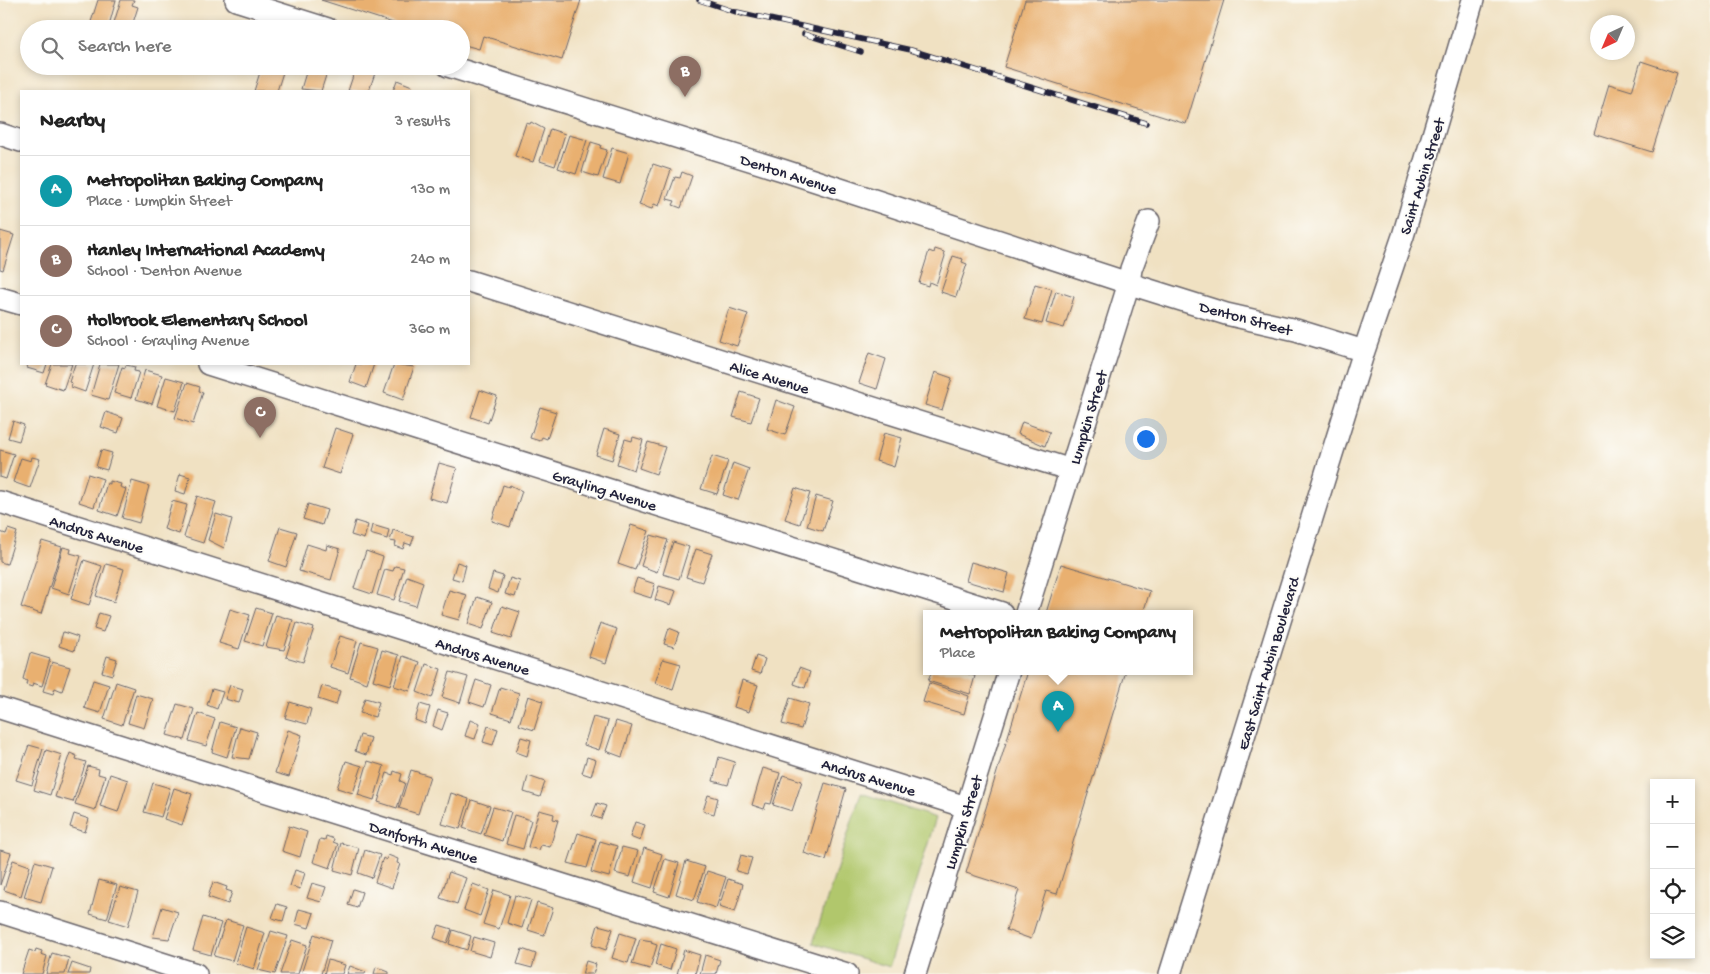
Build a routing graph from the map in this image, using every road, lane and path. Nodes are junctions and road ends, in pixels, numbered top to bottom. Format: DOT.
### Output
graph roads {
  1 [pos="236,0"];
  2 [pos="1474,0"];
  3 [pos="299,20"];
  4 [pos="470,73"];
  5 [pos="0,134"];
  6 [pos="20,141"];
  7 [pos="1149,221"];
  8 [pos="470,281"];
  9 [pos="1129,282"];
  10 [pos="0,298"];
  11 [pos="20,304"];
  12 [pos="1364,351"];
  13 [pos="211,365"];
  14 [pos="1071,470"];
  15 [pos="0,502"];
  16 [pos="992,610"];
  17 [pos="1027,610"];
  18 [pos="1007,675"];
  19 [pos="0,708"];
  20 [pos="966,807"];
  21 [pos="0,912"];
  22 [pos="196,974"];
  23 [pos="847,974"];
  24 [pos="915,974"];
  25 [pos="1170,974"];
  1 -- 3 [label="street"];
  2 -- 12 [label="street, Saint Aubin Street"];
  4 -- 9 [label="street, Denton Avenue"];
  5 -- 6 [label="street"];
  7 -- 9 [label="street, Lumpkin Street"];
  8 -- 14 [label="street, Alice Avenue"];
  9 -- 12 [label="street, Denton Street"];
  9 -- 14 [label="street, Lumpkin Street"];
  10 -- 11 [label="street"];
  12 -- 25 [label="street, East Saint Aubin Boulevard"];
  13 -- 16 [label="street, Grayling Avenue"];
  14 -- 17 [label="street, Lumpkin Street"];
  15 -- 20 [label="street, Andrus Avenue"];
  18 -- 20 [label="street, Lumpkin Street"];
  19 -- 23 [label="street, Danforth Avenue"];
  20 -- 24 [label="street, Lumpkin Street"];
  21 -- 22 [label="street"];
}
